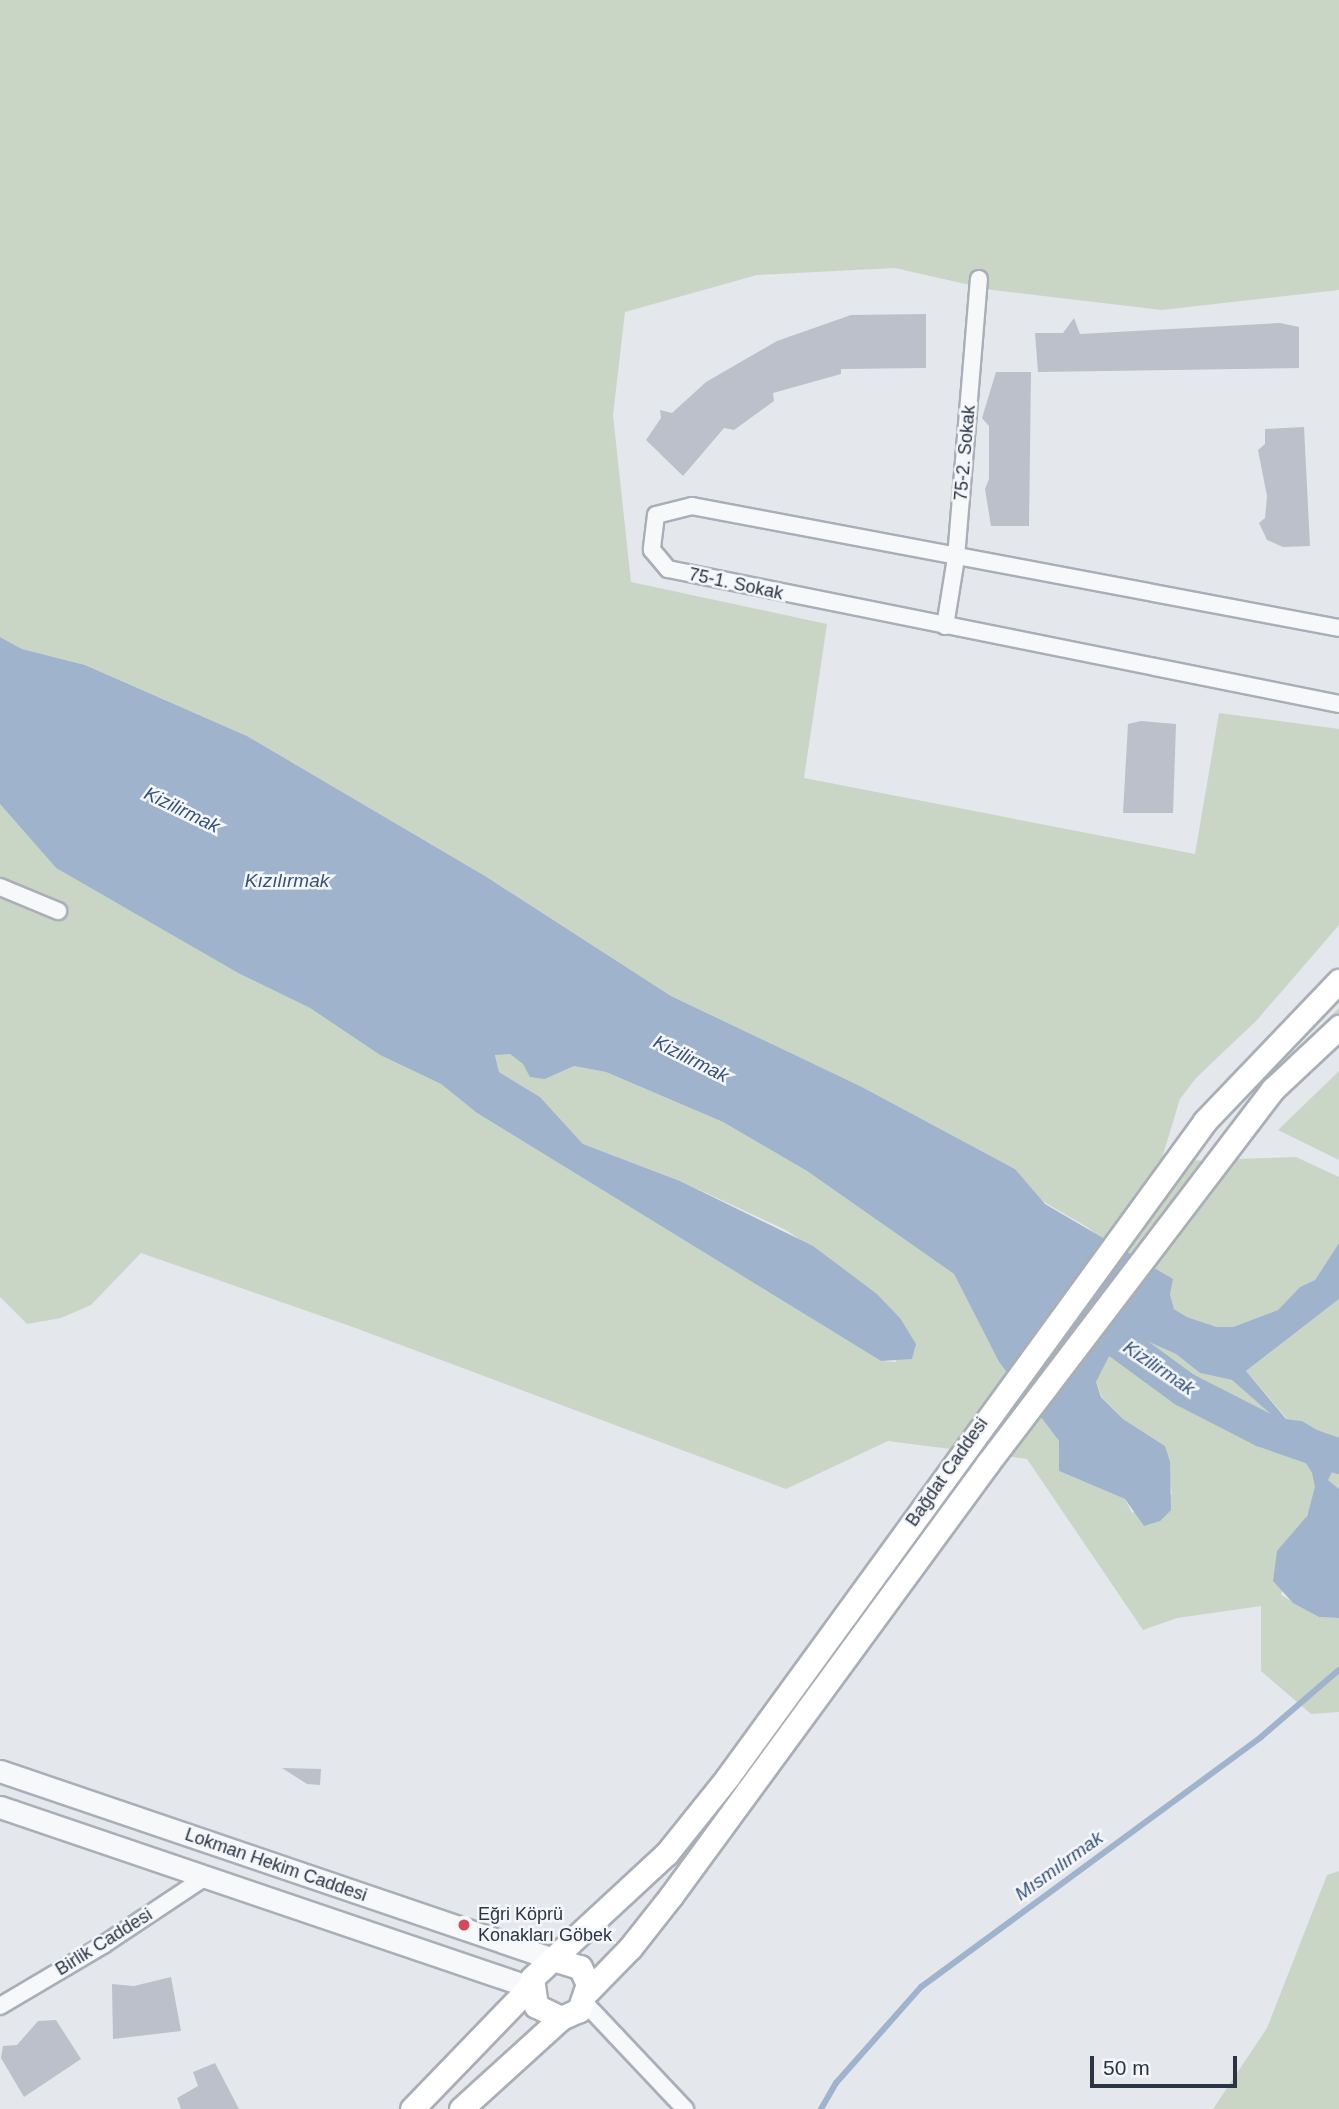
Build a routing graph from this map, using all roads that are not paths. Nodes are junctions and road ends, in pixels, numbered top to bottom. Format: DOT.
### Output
graph roads {
  1 [pos="979,279"];
  2 [pos="956,558"];
  3 [pos="945,626"];
  4 [pos="1339,628"];
  5 [pos="1339,704"];
  6 [pos="0,887"];
  7 [pos="58,911"];
  8 [pos="1339,981"];
  9 [pos="1339,1027"];
  10 [pos="0,1771"];
  11 [pos="0,1807"];
  12 [pos="207,1876"];
  13 [pos="553,1959"];
  14 [pos="530,1987"];
  15 [pos="586,1997"];
  16 [pos="0,2006"];
  17 [pos="561,2018"];
  18 [pos="412,2109"];
  19 [pos="461,2109"];
  20 [pos="685,2109"];
  1 -- 2 [label="street, 75-2. Sokak"];
  2 -- 3 [label="street, 75-2. Sokak"];
  2 -- 3 [label="street, 75-1. Sokak"];
  2 -- 4 [label="street, 75-1. Sokak"];
  3 -- 5 [label="street, 75-1. Sokak"];
  6 -- 7 [label="street"];
  8 -- 13 [label="main road, Bağdat Caddesi"];
  9 -- 15 [label="main road, Bağdat Caddesi"];
  10 -- 13 [label="street, Lokman Hekim Caddesi"];
  11 -- 12 [label="street, Lokman Hekim Caddesi"];
  12 -- 14 [label="street, Lokman Hekim Caddesi"];
  12 -- 16 [label="street, Birlik Caddesi"];
  13 -- 14 [label="main road, Bağdat Caddesi"];
  13 -- 15 [label="main road"];
  14 -- 17 [label="main road"];
  14 -- 18 [label="main road, Bağdat Caddesi"];
  15 -- 17 [label="main road, Bağdat Caddesi"];
  15 -- 20 [label="street"];
  17 -- 19 [label="main road, Bağdat Caddesi"];
}
